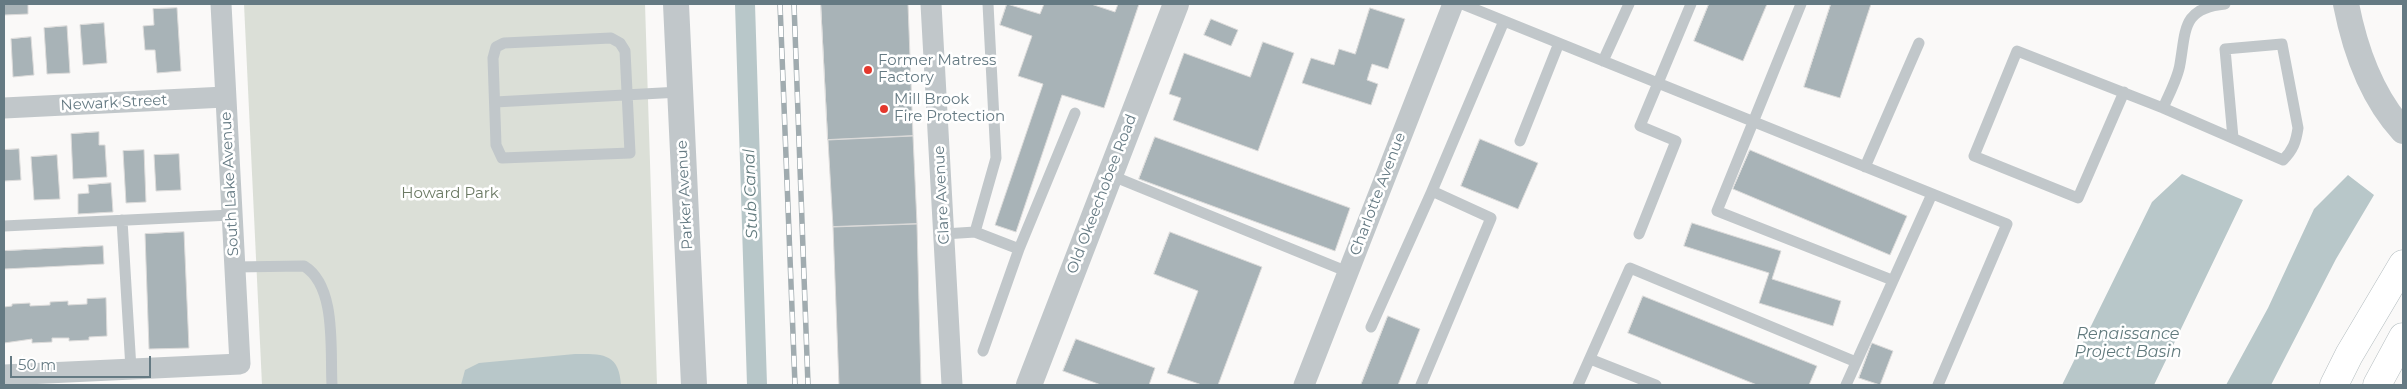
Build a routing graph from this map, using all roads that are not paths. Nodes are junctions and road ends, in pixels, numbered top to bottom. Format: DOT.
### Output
graph roads {
  1 [pos="221,4"];
  2 [pos="676,4"];
  3 [pos="931,4"];
  4 [pos="988,4"];
  5 [pos="1176,4"];
  6 [pos="1453,4"];
  7 [pos="1462,4"];
  8 [pos="1629,4"];
  9 [pos="1691,4"];
  10 [pos="1801,4"];
  11 [pos="2225,4"];
  12 [pos="2346,4"];
  13 [pos="1504,21"];
  14 [pos="1919,43"];
  15 [pos="1559,44"];
  16 [pos="1603,61"];
  17 [pos="1656,82"];
  18 [pos="680,92"];
  19 [pos="2124,92"];
  20 [pos="627,94"];
  21 [pos="225,97"];
  22 [pos="494,102"];
  23 [pos="4,108"];
  24 [pos="2163,108"];
  25 [pos="1075,113"];
  26 [pos="1754,122"];
  27 [pos="2403,131"];
  28 [pos="2233,138"];
  29 [pos="1520,140"];
  30 [pos="1865,167"];
  31 [pos="1110,174"];
  32 [pos="1432,191"];
  33 [pos="1932,194"];
  34 [pos="231,215"];
  35 [pos="122,220"];
  36 [pos="4,226"];
  37 [pos="975,232"];
  38 [pos="944,234"];
  39 [pos="1639,234"];
  40 [pos="1020,249"];
  41 [pos="2403,264"];
  42 [pos="234,268"];
  43 [pos="1348,272"];
  44 [pos="1892,280"];
  45 [pos="1371,327"];
  46 [pos="2403,337"];
  47 [pos="984,351"];
  48 [pos="1590,359"];
  49 [pos="1856,362"];
  50 [pos="131,369"];
  51 [pos="4,375"];
  52 [pos="332,385"];
  53 [pos="694,385"];
  54 [pos="952,385"];
  55 [pos="1029,385"];
  56 [pos="1304,385"];
  57 [pos="1421,385"];
  58 [pos="1578,385"];
  59 [pos="1656,385"];
  60 [pos="1846,385"];
  61 [pos="1938,385"];
  62 [pos="2334,385"];
  63 [pos="2377,385"];
  1 -- 21 [label="street, South Lake Avenue"];
  2 -- 18 [label="street, Parker Avenue"];
  3 -- 38 [label="street, Clare Avenue"];
  4 -- 37 [label="lane"];
  5 -- 31 [label="street, Old Okeechobee Road"];
  6 -- 43 [label="street, Charlotte Avenue"];
  7 -- 13 [label="lane"];
  8 -- 16 [label="lane"];
  9 -- 17 [label="lane"];
  10 -- 26 [label="lane"];
  11 -- 24 [label="lane"];
  12 -- 27 [label="street"];
  13 -- 15 [label="lane"];
  13 -- 32 [label="lane"];
  14 -- 30 [label="lane"];
  15 -- 16 [label="lane"];
  15 -- 29 [label="lane"];
  16 -- 17 [label="lane"];
  17 -- 26 [label="lane"];
  17 -- 39 [label="lane"];
  18 -- 20 [label="lane"];
  18 -- 53 [label="street, Parker Avenue"];
  19 -- 19 [label="lane"];
  19 -- 24 [label="lane"];
  20 -- 22 [label="lane"];
  20 -- 22 [label="lane"];
  20 -- 22 [label="lane"];
  21 -- 23 [label="street, Newark Street"];
  21 -- 34 [label="street, South Lake Avenue"];
  24 -- 28 [label="lane"];
  25 -- 40 [label="lane"];
  26 -- 30 [label="lane"];
  26 -- 44 [label="lane"];
  28 -- 28 [label="lane"];
  30 -- 33 [label="lane"];
  31 -- 43 [label="lane"];
  31 -- 55 [label="street, Old Okeechobee Road"];
  32 -- 45 [label="lane"];
  32 -- 57 [label="lane"];
  33 -- 44 [label="lane"];
  33 -- 61 [label="lane"];
  34 -- 35 [label="lane"];
  34 -- 42 [label="street, South Lake Avenue"];
  35 -- 36 [label="lane"];
  35 -- 50 [label="lane"];
  37 -- 38 [label="lane"];
  37 -- 40 [label="lane"];
  38 -- 54 [label="street, Clare Avenue"];
  40 -- 47 [label="lane"];
  41 -- 62 [label="main road"];
  42 -- 50 [label="street, South Lake Avenue"];
  42 -- 52 [label="lane"];
  43 -- 56 [label="street, Charlotte Avenue"];
  44 -- 49 [label="lane"];
  46 -- 63 [label="main road"];
  48 -- 49 [label="lane"];
  48 -- 58 [label="lane"];
  48 -- 59 [label="lane"];
  49 -- 60 [label="lane"];
  50 -- 51 [label="street"];
}
